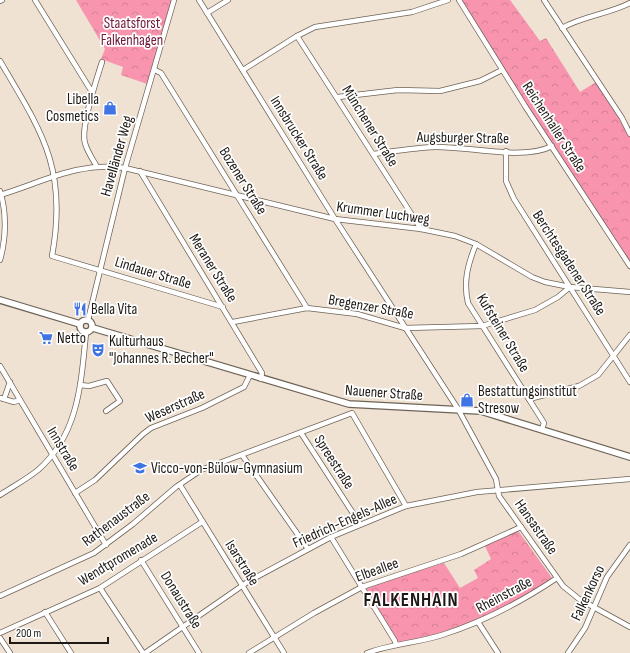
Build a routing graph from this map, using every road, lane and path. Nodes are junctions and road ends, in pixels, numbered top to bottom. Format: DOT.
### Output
graph roads {
  1 [pos="35,0"];
  2 [pos="174,0"];
  3 [pos="199,0"];
  4 [pos="228,0"];
  5 [pos="448,0"];
  6 [pos="459,0"];
  7 [pos="544,0"];
  8 [pos="630,3"];
  9 [pos="207,13"];
  10 [pos="562,28"];
  11 [pos="297,36"];
  12 [pos="0,61"];
  13 [pos="102,62"];
  14 [pos="155,70"];
  15 [pos="243,70"];
  16 [pos="502,70"];
  17 [pos="92,92"];
  18 [pos="338,97"];
  19 [pos="630,134"];
  20 [pos="552,146"];
  21 [pos="506,151"];
  22 [pos="374,154"];
  23 [pos="96,165"];
  24 [pos="126,168"];
  25 [pos="140,171"];
  26 [pos="54,176"];
  27 [pos="0,194"];
  28 [pos="237,194"];
  29 [pos="335,219"];
  30 [pos="421,230"];
  31 [pos="476,244"];
  32 [pos="0,260"];
  33 [pos="630,266"];
  34 [pos="99,269"];
  35 [pos="570,287"];
  36 [pos="630,292"];
  37 [pos="0,300"];
  38 [pos="223,307"];
  39 [pos="307,308"];
  40 [pos="88,320"];
  41 [pos="233,322"];
  42 [pos="80,324"];
  43 [pos="482,326"];
  44 [pos="93,328"];
  45 [pos="405,328"];
  46 [pos="86,332"];
  47 [pos="630,335"];
  48 [pos="615,356"];
  49 [pos="0,366"];
  50 [pos="250,375"];
  51 [pos="261,379"];
  52 [pos="10,382"];
  53 [pos="630,382"];
  54 [pos="80,385"];
  55 [pos="2,399"];
  56 [pos="529,399"];
  57 [pos="20,400"];
  58 [pos="458,409"];
  59 [pos="106,411"];
  60 [pos="542,429"];
  61 [pos="301,432"];
  62 [pos="52,454"];
  63 [pos="242,455"];
  64 [pos="630,456"];
  65 [pos="630,479"];
  66 [pos="180,485"];
  67 [pos="499,490"];
  68 [pos="75,493"];
  69 [pos="0,495"];
  70 [pos="406,506"];
  71 [pos="202,522"];
  72 [pos="360,524"];
  73 [pos="521,527"];
  74 [pos="331,537"];
  75 [pos="106,545"];
  76 [pos="630,545"];
  77 [pos="308,549"];
  78 [pos="141,560"];
  79 [pos="557,578"];
  80 [pos="242,586"];
  81 [pos="362,587"];
  82 [pos="100,588"];
  83 [pos="0,596"];
  84 [pos="595,607"];
  85 [pos="45,612"];
  86 [pos="478,622"];
  87 [pos="630,626"];
  88 [pos="184,628"];
  89 [pos="0,633"];
  90 [pos="274,637"];
  91 [pos="0,638"];
  92 [pos="396,645"];
  93 [pos="10,653"];
  94 [pos="70,653"];
  95 [pos="144,653"];
  96 [pos="199,653"];
  97 [pos="248,653"];
  98 [pos="284,653"];
  99 [pos="367,653"];
  100 [pos="498,653"];
  101 [pos="568,653"];
  1 -- 17 [label="street"];
  2 -- 14 [label="street, Havelländer Weg"];
  3 -- 9 [label="street, Innsbrucker Straße"];
  4 -- 9 [label="street"];
  5 -- 11 [label="street"];
  6 -- 16 [label="street, Reichenhaller Straße"];
  7 -- 10 [label="street"];
  8 -- 10 [label="street"];
  9 -- 15 [label="street, Innsbrucker Straße"];
  10 -- 19 [label="street"];
  11 -- 15 [label="street"];
  11 -- 18 [label="street, Münchener Straße"];
  12 -- 26 [label="street"];
  13 -- 17 [label="street"];
  14 -- 24 [label="street, Havelländer Weg"];
  14 -- 28 [label="street, Bozener Straße"];
  15 -- 29 [label="street, Innsbrucker Straße"];
  16 -- 18 [label="street"];
  16 -- 20 [label="street, Reichenhaller Straße"];
  17 -- 23 [label="street"];
  18 -- 22 [label="street, Münchener Straße"];
  20 -- 21 [label="street, Augsburger Straße"];
  20 -- 33 [label="street, Reichenhaller Straße"];
  21 -- 22 [label="street, Augsburger Straße"];
  21 -- 35 [label="street, Berchtesgadener Straße"];
  22 -- 30 [label="street, Münchener Straße"];
  23 -- 24 [label="street, Krummer Luchweg"];
  23 -- 26 [label="street"];
  24 -- 25 [label="street, Krummer Luchweg"];
  24 -- 34 [label="street, Havelländer Weg"];
  25 -- 28 [label="street, Krummer Luchweg"];
  25 -- 38 [label="street, Meraner Straße"];
  26 -- 27 [label="street"];
  26 -- 34 [label="street, Lindauer Straße"];
  27 -- 32 [label="street"];
  28 -- 29 [label="street, Krummer Luchweg"];
  28 -- 39 [label="street, Bozener Straße"];
  29 -- 30 [label="street, Krummer Luchweg"];
  29 -- 45 [label="street, Innsbrucker Straße"];
  30 -- 31 [label="street, Krummer Luchweg"];
  31 -- 35 [label="street, Krummer Luchweg"];
  31 -- 43 [label="street, Kufsteiner Straße"];
  34 -- 38 [label="street, Lindauer Straße"];
  34 -- 40 [label="street, Havelländer Weg"];
  35 -- 36 [label="street, Krummer Luchweg"];
  35 -- 43 [label="street, Bregenzer Straße"];
  35 -- 48 [label="street, Berchtesgadener Straße"];
  37 -- 42 [label="main road"];
  38 -- 41 [label="street, Meraner Straße"];
  39 -- 41 [label="street, Bregenzer Straße"];
  39 -- 45 [label="street, Bregenzer Straße"];
  40 -- 42 [label="main road"];
  40 -- 44 [label="main road"];
  41 -- 51 [label="street, Meraner Straße"];
  42 -- 46 [label="main road"];
  43 -- 45 [label="street, Bregenzer Straße"];
  43 -- 56 [label="street, Kufsteiner Straße"];
  44 -- 46 [label="main road"];
  44 -- 50 [label="main road, Nauener Straße"];
  45 -- 58 [label="street, Innsbrucker Straße"];
  46 -- 54 [label="street"];
  47 -- 48 [label="street"];
  48 -- 53 [label="street, Berchtesgadener Straße"];
  48 -- 56 [label="street"];
  49 -- 52 [label="street, Innstraße"];
  50 -- 51 [label="main road, Nauener Straße"];
  50 -- 68 [label="street, Weserstraße"];
  51 -- 58 [label="main road, Nauener Straße"];
  52 -- 55 [label="street"];
  52 -- 57 [label="street, Innstraße"];
  54 -- 59 [label="street"];
  54 -- 62 [label="street"];
  55 -- 57 [label="street"];
  56 -- 60 [label="street, Kufsteiner Straße"];
  57 -- 62 [label="street, Innstraße"];
  58 -- 60 [label="main road, Nauener Straße"];
  58 -- 67 [label="street, Hansastraße"];
  60 -- 64 [label="main road, Nauener Straße"];
  61 -- 63 [label="street, Rathenaustraße"];
  61 -- 70 [label="street, Rathenaustraße"];
  61 -- 72 [label="street, Spreestraße"];
  62 -- 68 [label="street, Innstraße"];
  62 -- 69 [label="street"];
  63 -- 66 [label="street, Rathenaustraße"];
  63 -- 77 [label="street"];
  65 -- 67 [label="street, Friedrich-Engels-Allee"];
  66 -- 71 [label="street, Isarstraße"];
  66 -- 75 [label="street, Rathenaustraße"];
  67 -- 70 [label="street, Friedrich-Engels-Allee"];
  67 -- 73 [label="street, Hansastraße"];
  68 -- 75 [label="street, Innstraße"];
  70 -- 72 [label="street, Friedrich-Engels-Allee"];
  71 -- 78 [label="street, Wendtpromenade"];
  71 -- 80 [label="street, Isarstraße"];
  72 -- 74 [label="street, Friedrich-Engels-Allee"];
  73 -- 79 [label="street, Hansastraße"];
  73 -- 81 [label="street, Elbeallee"];
  74 -- 77 [label="street, Friedrich-Engels-Allee"];
  74 -- 81 [label="street"];
  75 -- 83 [label="street, Rathenaustraße"];
  76 -- 84 [label="street, Falkenkorso"];
  77 -- 80 [label="street, Friedrich-Engels-Allee"];
  78 -- 82 [label="street, Wendtpromenade"];
  78 -- 88 [label="street, Donaustraße"];
  79 -- 84 [label="street, Hansastraße"];
  79 -- 86 [label="street, Rheinstraße"];
  80 -- 88 [label="street, Friedrich-Engels-Allee"];
  80 -- 90 [label="street, Isarstraße"];
  81 -- 90 [label="street, Elbeallee"];
  81 -- 92 [label="street"];
  82 -- 85 [label="street, Wendtpromenade"];
  82 -- 95 [label="street"];
  84 -- 87 [label="street, Hansastraße"];
  84 -- 101 [label="street, Falkenkorso"];
  85 -- 89 [label="street, Wendtpromenade"];
  85 -- 94 [label="street"];
  86 -- 92 [label="street, Rheinstraße"];
  86 -- 100 [label="street"];
  88 -- 95 [label="street, Friedrich-Engels-Allee"];
  88 -- 96 [label="street, Donaustraße"];
  90 -- 97 [label="street, Elbeallee"];
  90 -- 98 [label="street, Isarstraße"];
  91 -- 93 [label="street"];
  92 -- 99 [label="street, Rheinstraße"];
}
